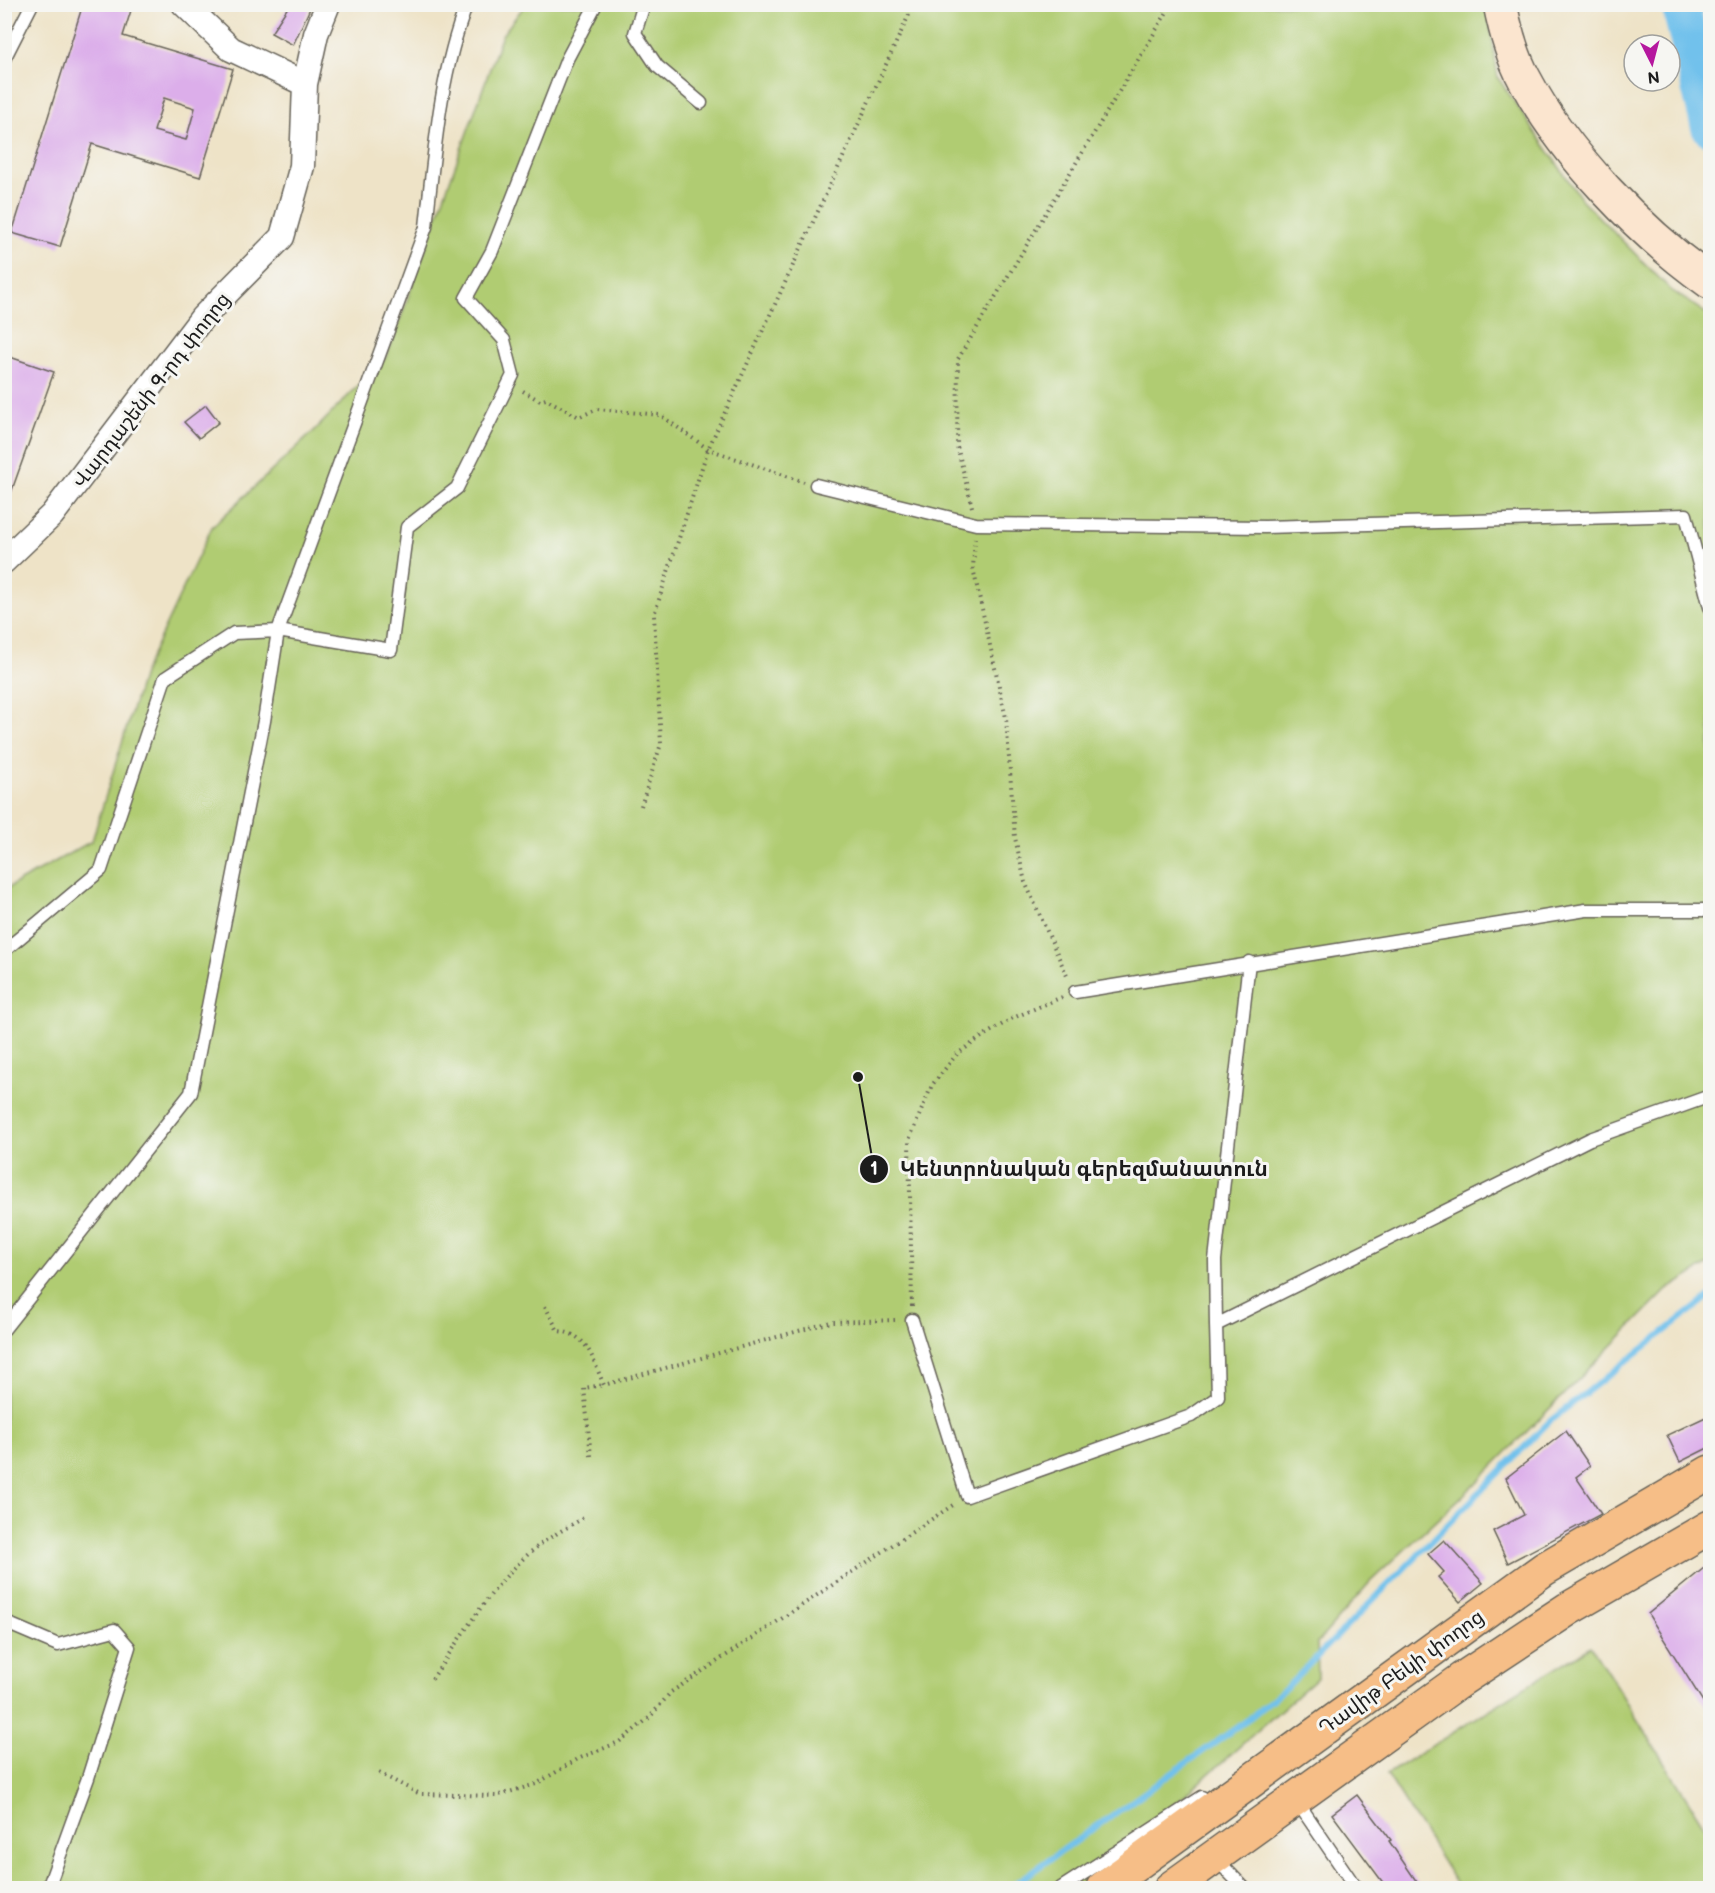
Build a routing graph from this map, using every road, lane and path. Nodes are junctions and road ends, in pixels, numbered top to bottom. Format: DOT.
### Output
graph roads {
  1 [pos="32,4"];
  2 [pos="184,4"];
  3 [pos="328,4"];
  4 [pos="467,4"];
  5 [pos="596,4"];
  6 [pos="644,4"];
  7 [pos="914,4"];
  8 [pos="1153,4"];
  9 [pos="1500,4"];
  10 [pos="4,59"];
  11 [pos="305,84"];
  12 [pos="701,103"];
  13 [pos="1710,282"];
  14 [pos="507,386"];
  15 [pos="708,449"];
  16 [pos="816,485"];
  17 [pos="976,524"];
  18 [pos="4,561"];
  19 [pos="1710,607"];
  20 [pos="278,631"];
  21 [pos="641,806"];
  22 [pos="1710,910"];
  23 [pos="4,951"];
  24 [pos="1249,962"];
  25 [pos="1075,992"];
  26 [pos="1710,1096"];
  27 [pos="544,1306"];
  28 [pos="912,1320"];
  29 [pos="1216,1325"];
  30 [pos="4,1329"];
  31 [pos="604,1385"];
  32 [pos="591,1456"];
  33 [pos="1710,1472"];
  34 [pos="967,1496"];
  35 [pos="585,1517"];
  36 [pos="1710,1527"];
  37 [pos="4,1622"];
  38 [pos="432,1679"];
  39 [pos="379,1773"];
  40 [pos="1234,1782"];
  41 [pos="1295,1799"];
  42 [pos="1194,1877"];
  43 [pos="48,1888"];
  44 [pos="1061,1888"];
  45 [pos="1102,1888"];
  46 [pos="1244,1888"];
  47 [pos="1356,1888"];
  1 -- 10 [label="lane"];
  2 -- 11 [label="street"];
  3 -- 11 [label="street, Վարդաշենի 9-րդ փողոց"];
  4 -- 20 [label="lane"];
  5 -- 14 [label="lane"];
  6 -- 12 [label="lane"];
  7 -- 15 [label="path"];
  8 -- 17 [label="path"];
  9 -- 13 [label="main road"];
  11 -- 18 [label="street, Վարդաշենի 9-րդ փողոց"];
  14 -- 15 [label="path"];
  14 -- 20 [label="lane"];
  15 -- 16 [label="path"];
  15 -- 21 [label="path"];
  16 -- 17 [label="lane"];
  17 -- 19 [label="lane"];
  17 -- 25 [label="path"];
  20 -- 23 [label="lane"];
  20 -- 30 [label="lane"];
  22 -- 24 [label="lane"];
  24 -- 25 [label="lane"];
  24 -- 29 [label="lane"];
  25 -- 28 [label="path"];
  26 -- 29 [label="lane"];
  27 -- 31 [label="path"];
  28 -- 31 [label="path"];
  28 -- 34 [label="lane"];
  29 -- 34 [label="lane"];
  31 -- 32 [label="path"];
  33 -- 40 [label="main road, Դավիթ Բեկի փողոց"];
  34 -- 39 [label="path"];
  35 -- 38 [label="path"];
  36 -- 41 [label="main road, Դավիթ Բեկի փողոց"];
  37 -- 43 [label="lane"];
  40 -- 44 [label="lane"];
  40 -- 45 [label="main road, Դավիթ Բեկի փողոց"];
  41 -- 42 [label="main road, Դավիթ Բեկի փողոց"];
  41 -- 47 [label="lane"];
  42 -- 46 [label="lane"];
}
